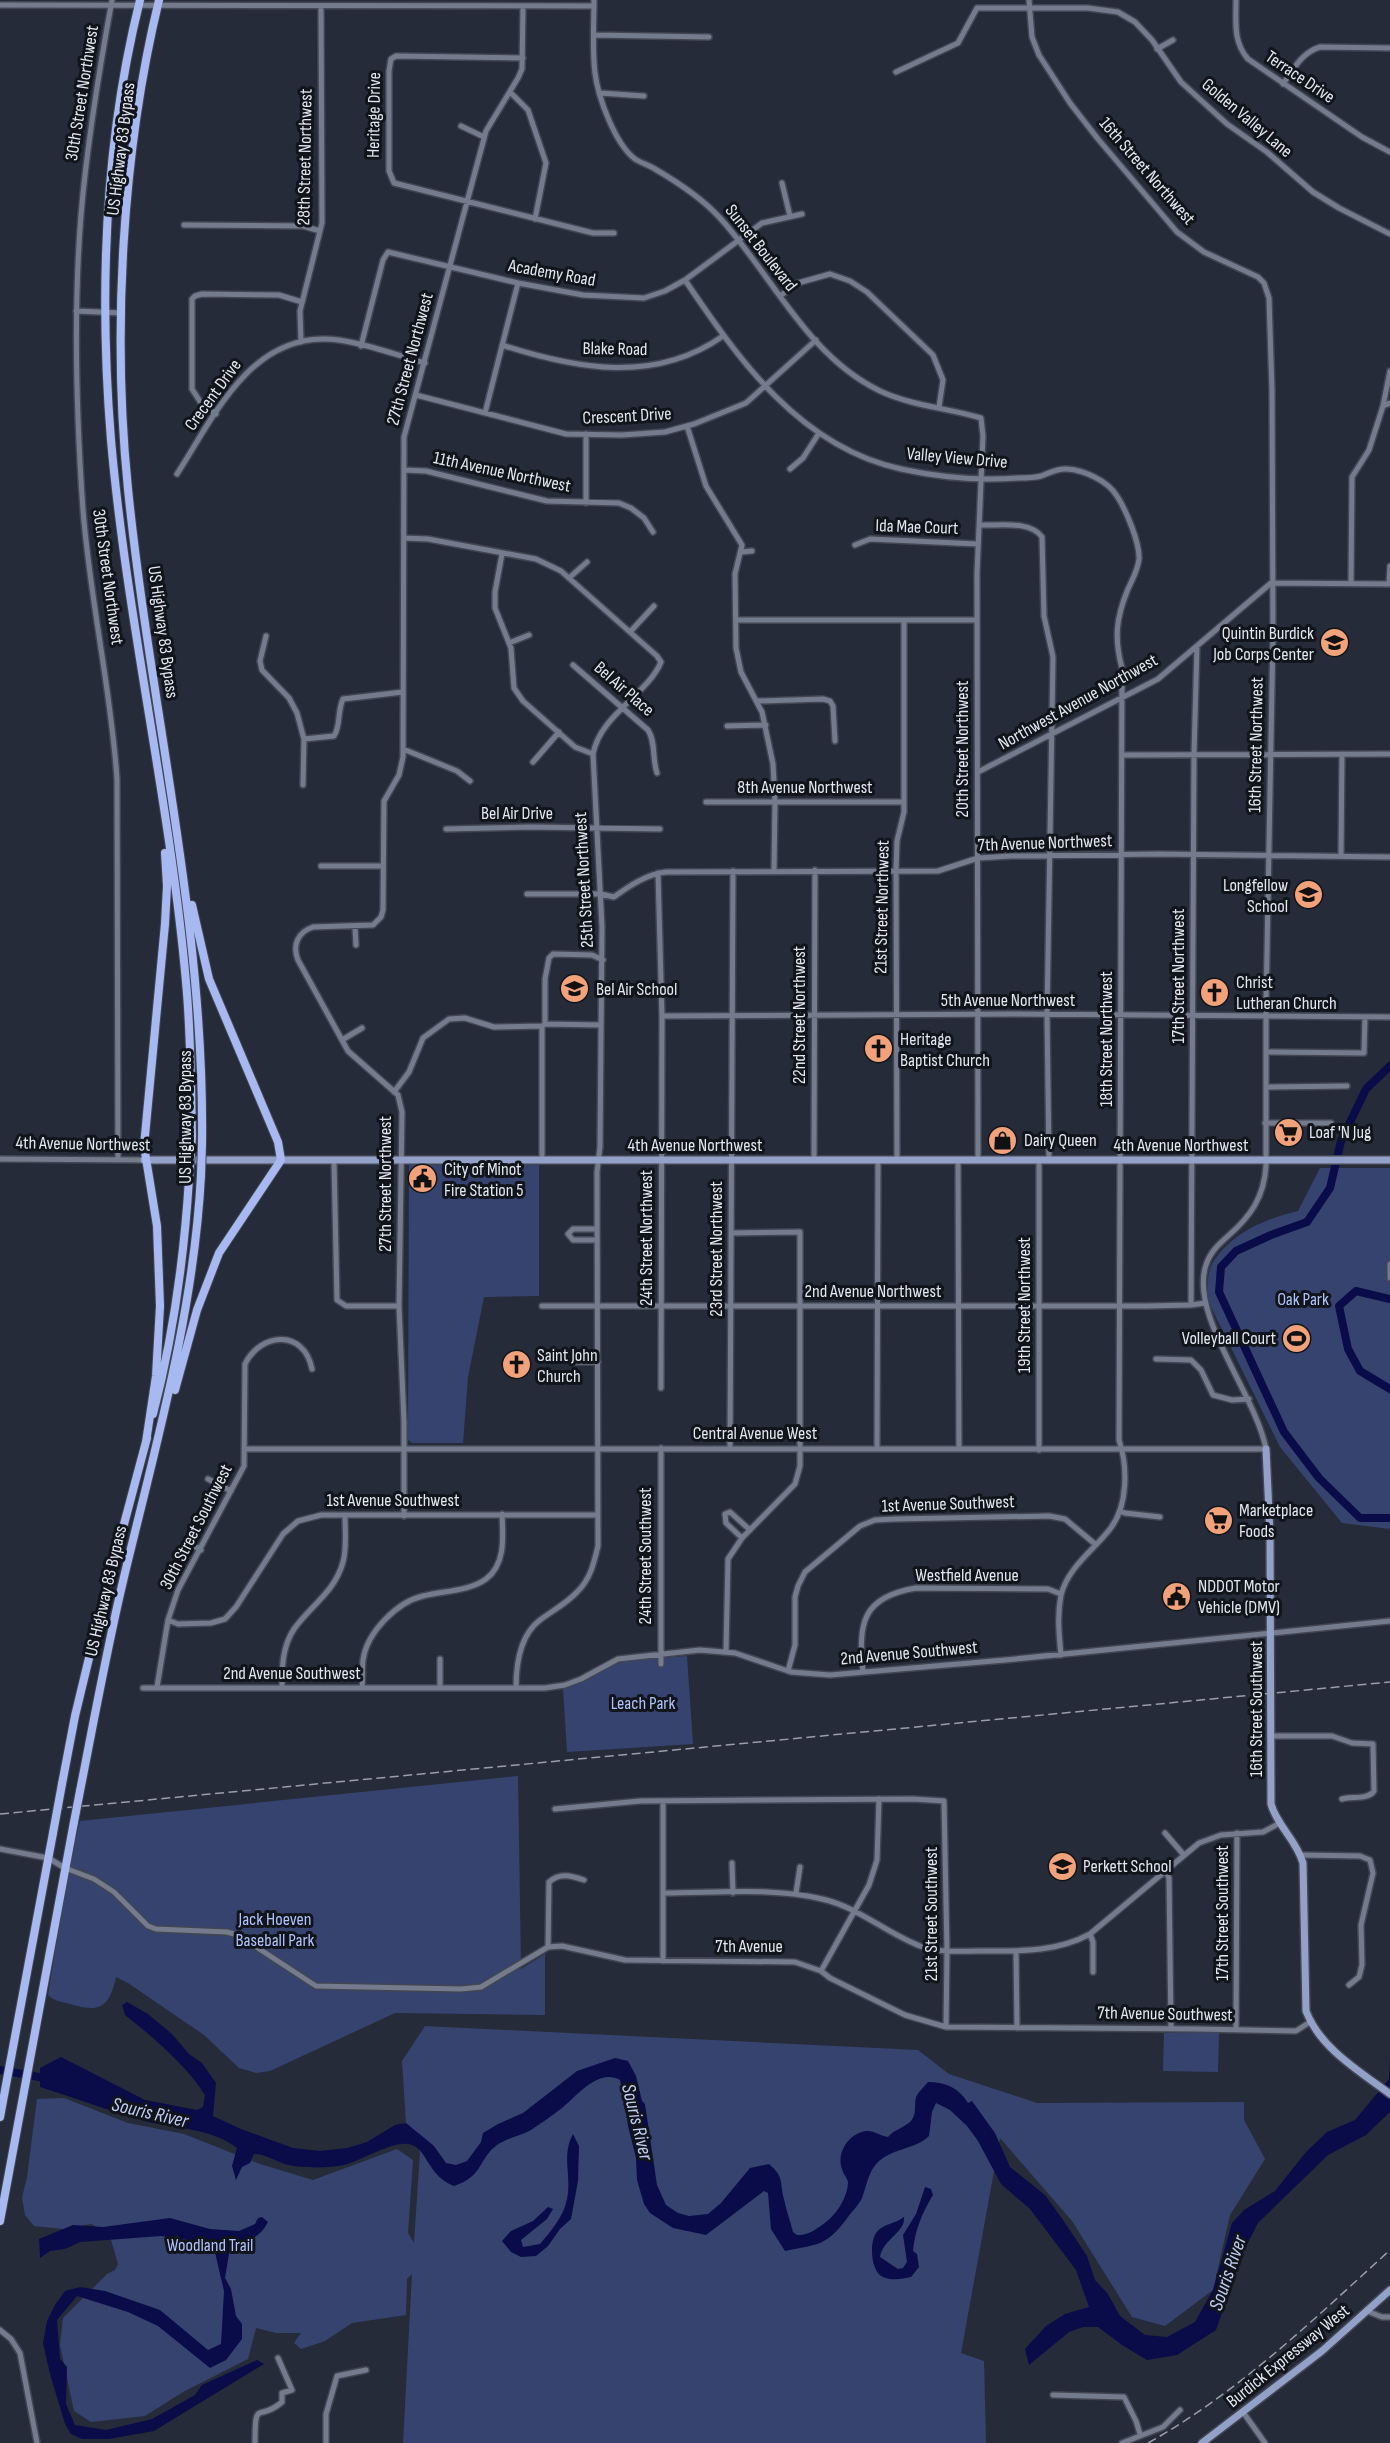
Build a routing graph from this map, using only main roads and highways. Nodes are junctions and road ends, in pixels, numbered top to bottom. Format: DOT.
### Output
graph roads {
  1 [pos="139,3"];
  2 [pos="159,3"];
  3 [pos="164,821"];
  4 [pos="177,835"];
  5 [pos="144,1160"];
  6 [pos="281,1160"];
  7 [pos="1390,1160"];
  8 [pos="168,1402"];
  9 [pos="146,1442"];
  10 [pos="1266,1449"];
  11 [pos="1390,2094"];
  12 [pos="0,2117"];
  13 [pos="0,2221"];
  14 [pos="1390,2290"];
  15 [pos="1202,2443"];
  1 -- 3 [label="highway, US Highway 83 Bypass"];
  2 -- 4 [label="highway, US Highway 83 Bypass"];
  3 -- 5 [label="highway"];
  3 -- 9 [label="highway, US Highway 83 Bypass, bridge"];
  4 -- 6 [label="highway"];
  4 -- 8 [label="highway, US Highway 83 Bypass, bridge"];
  5 -- 6 [label="main road, 4th Avenue Northwest"];
  5 -- 9 [label="highway"];
  6 -- 7 [label="main road, 4th Avenue Northwest"];
  6 -- 8 [label="highway"];
  8 -- 13 [label="highway, US Highway 83 Bypass, bridge"];
  9 -- 12 [label="highway, US Highway 83 Bypass, bridge"];
  10 -- 11 [label="main road, 16th Street Southwest"];
  14 -- 15 [label="main road, Burdick Expressway West"];
}
